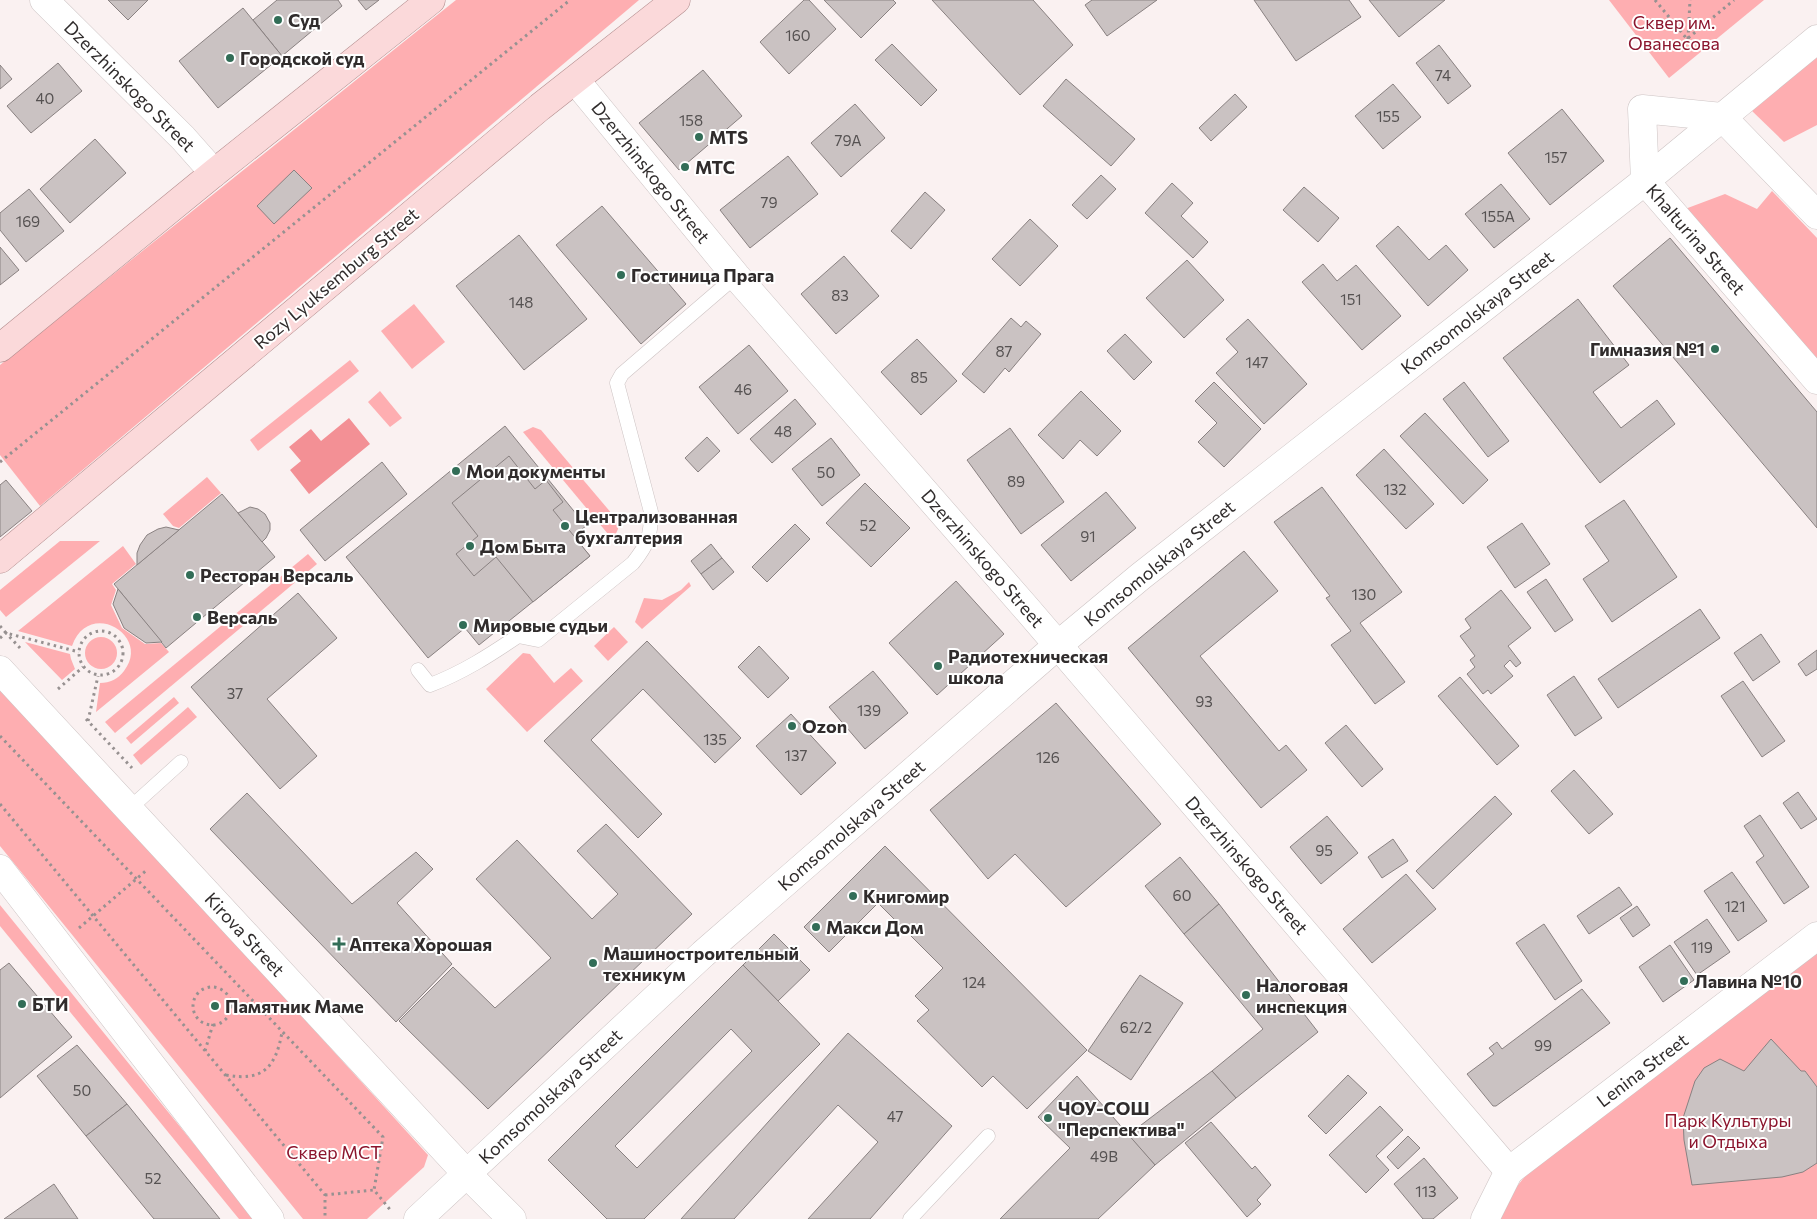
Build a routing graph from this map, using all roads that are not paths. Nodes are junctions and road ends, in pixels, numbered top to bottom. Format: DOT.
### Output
graph roads {
  1 [pos="44,0"];
  2 [pos="431,0"];
  3 [pos="676,0"];
  4 [pos="1817,39"];
  5 [pos="576,80"];
  6 [pos="1722,117"];
  7 [pos="214,173"];
  8 [pos="1644,181"];
  9 [pos="1817,215"];
  10 [pos="736,276"];
  11 [pos="0,348"];
  12 [pos="1817,380"];
  13 [pos="0,559"];
  14 [pos="1058,644"];
  15 [pos="0,670"];
  16 [pos="418,670"];
  17 [pos="181,762"];
  18 [pos="129,809"];
  19 [pos="0,869"];
  20 [pos="1817,936"];
  21 [pos="988,1136"];
  22 [pos="1509,1171"];
  23 [pos="466,1173"];
  24 [pos="270,1219"];
  25 [pos="418,1219"];
  26 [pos="512,1219"];
  27 [pos="910,1219"];
  28 [pos="1485,1219"];
  1 -- 7 [label="street, Dzerzhinskogo Street"];
  2 -- 7 [label="main road"];
  3 -- 5 [label="main road, Rozy Lyuksemburg Street"];
  4 -- 6 [label="street, Komsomolskaya Street"];
  5 -- 10 [label="street, Dzerzhinskogo Street"];
  5 -- 13 [label="main road, Rozy Lyuksemburg Street"];
  6 -- 8 [label="street, Komsomolskaya Street"];
  6 -- 8 [label="street, Khalturina Street"];
  6 -- 9 [label="street"];
  7 -- 11 [label="main road"];
  8 -- 12 [label="street, Khalturina Street"];
  8 -- 14 [label="street, Komsomolskaya Street"];
  10 -- 14 [label="street, Dzerzhinskogo Street"];
  10 -- 16 [label="lane"];
  14 -- 22 [label="street, Dzerzhinskogo Street"];
  14 -- 23 [label="street, Komsomolskaya Street"];
  15 -- 18 [label="street, Kirova Street"];
  17 -- 18 [label="lane"];
  18 -- 23 [label="street, Kirova Street"];
  19 -- 24 [label="street"];
  20 -- 22 [label="street, Lenina Street"];
  21 -- 27 [label="lane"];
  22 -- 28 [label="street, Lenina Street"];
  23 -- 25 [label="street, Komsomolskaya Street"];
  23 -- 26 [label="street, Kirova Street"];
}
